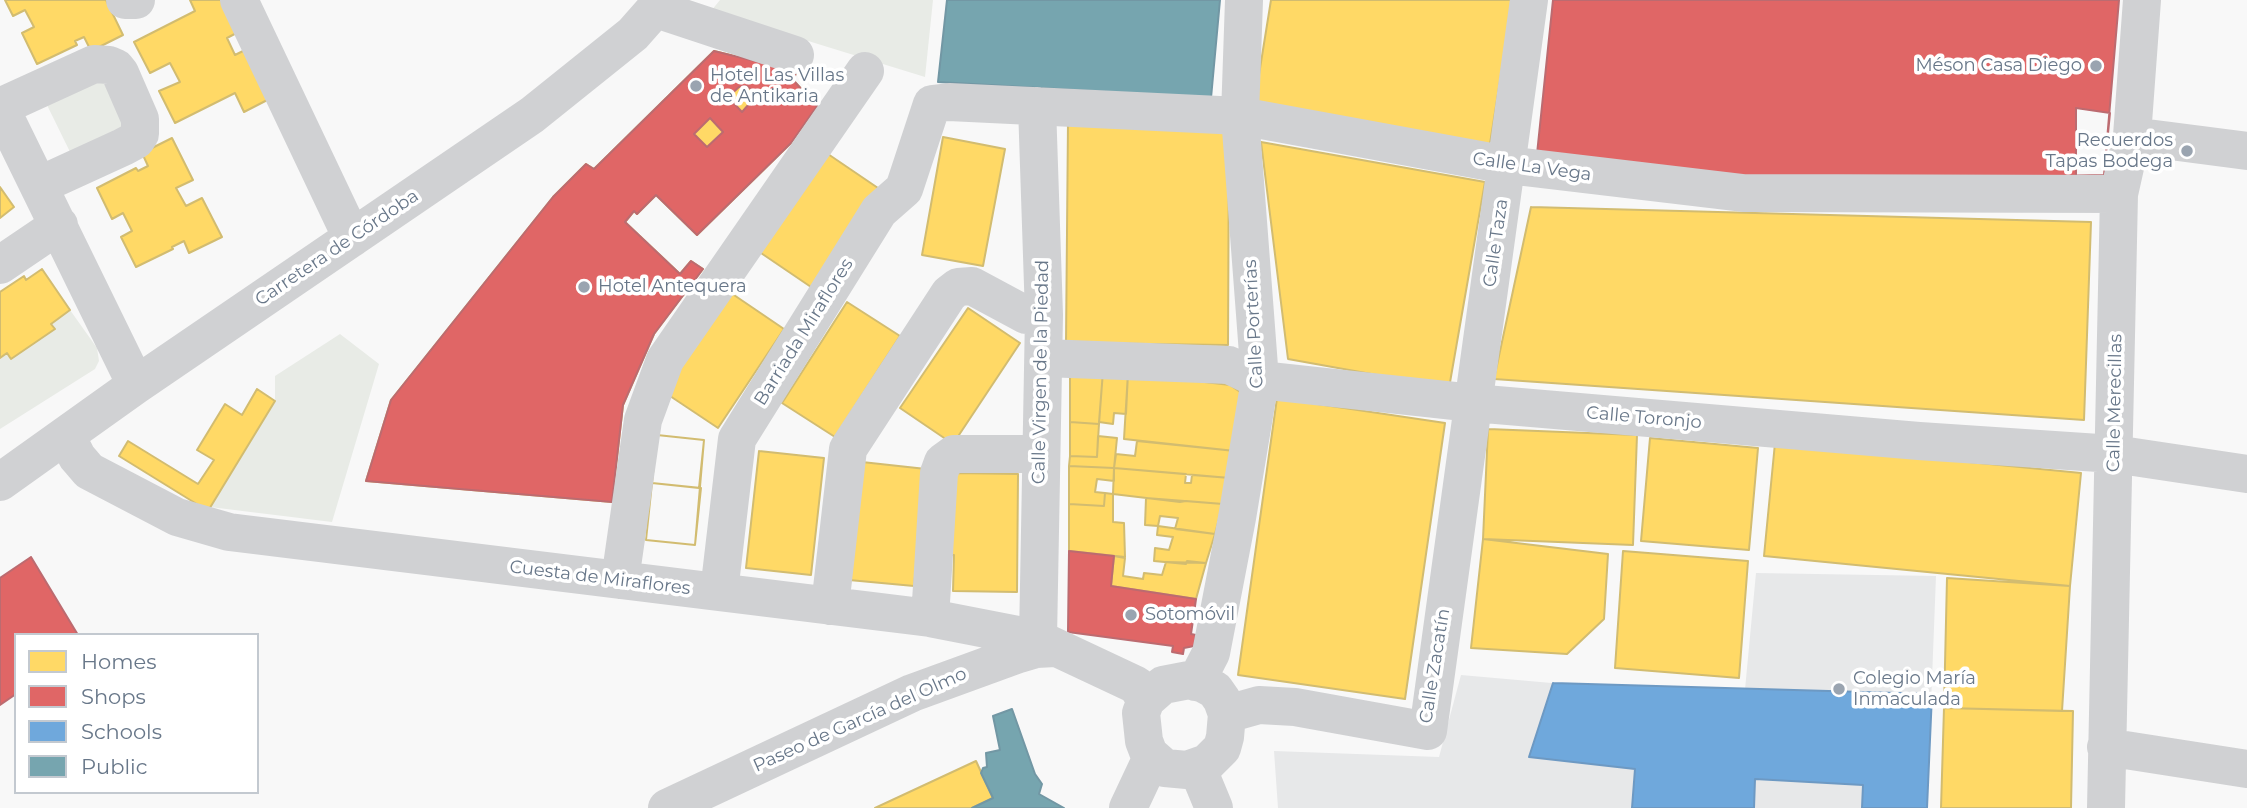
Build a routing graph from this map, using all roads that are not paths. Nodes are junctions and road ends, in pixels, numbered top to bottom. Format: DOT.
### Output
graph roads {
  1 [pos="125,0"];
  2 [pos="136,0"];
  3 [pos="239,0"];
  4 [pos="1244,0"];
  5 [pos="1529,0"];
  6 [pos="2142,0"];
  7 [pos="659,5"];
  8 [pos="795,55"];
  9 [pos="865,71"];
  10 [pos="948,102"];
  11 [pos="1037,106"];
  12 [pos="1240,117"];
  13 [pos="3,120"];
  14 [pos="2132,136"];
  15 [pos="2247,151"];
  16 [pos="1507,165"];
  17 [pos="40,186"];
  18 [pos="2119,194"];
  19 [pos="60,225"];
  20 [pos="352,238"];
  21 [pos="0,265"];
  22 [pos="1044,315"];
  23 [pos="1044,358"];
  24 [pos="1260,380"];
  25 [pos="136,385"];
  26 [pos="1473,403"];
  27 [pos="66,435"];
  28 [pos="1040,454"];
  29 [pos="2114,454"];
  30 [pos="2247,474"];
  31 [pos="0,482"];
  32 [pos="620,580"];
  33 [pos="719,593"];
  34 [pos="830,606"];
  35 [pos="930,618"];
  36 [pos="1049,643"];
  37 [pos="1196,682"];
  38 [pos="1146,700"];
  39 [pos="1227,714"];
  40 [pos="2106,747"];
  41 [pos="1152,757"];
  42 [pos="1197,767"];
  43 [pos="2247,769"];
  44 [pos="667,808"];
  45 [pos="1128,808"];
  46 [pos="1214,808"];
  47 [pos="2106,808"];
  1 -- 2 [label="street"];
  3 -- 20 [label="street"];
  4 -- 12 [label="street, Calle Porterías"];
  5 -- 16 [label="street, Calle Taza"];
  6 -- 14 [label="street, Calle Merecillas"];
  7 -- 8 [label="street"];
  7 -- 20 [label="street, Carretera de Córdoba"];
  9 -- 32 [label="street"];
  10 -- 11 [label="street, Calle La Vega"];
  10 -- 33 [label="street, Barriada Miraflores"];
  11 -- 12 [label="street, Calle La Vega"];
  11 -- 22 [label="street, Calle Virgen de la Piedad"];
  12 -- 16 [label="street, Calle La Vega"];
  12 -- 24 [label="street, Calle Porterías"];
  13 -- 17 [label="street"];
  13 -- 17 [label="street"];
  14 -- 15 [label="street"];
  14 -- 18 [label="street, Calle Merecillas"];
  16 -- 18 [label="street, Calle La Vega"];
  16 -- 26 [label="street, Calle Taza"];
  17 -- 19 [label="street"];
  18 -- 29 [label="street, Calle Merecillas"];
  19 -- 21 [label="street"];
  19 -- 25 [label="street"];
  20 -- 25 [label="street, Carretera de Córdoba"];
  22 -- 23 [label="street, Calle Virgen de la Piedad"];
  22 -- 34 [label="street"];
  23 -- 24 [label="street, Calle Toronjo"];
  23 -- 28 [label="street, Calle Virgen de la Piedad"];
  24 -- 26 [label="street, Calle Toronjo"];
  24 -- 37 [label="street, Calle Porterías"];
  25 -- 27 [label="street, Carretera de Córdoba"];
  26 -- 29 [label="street, Calle Toronjo"];
  26 -- 39 [label="street, Calle Zacatín"];
  27 -- 31 [label="street, Carretera de Córdoba"];
  27 -- 32 [label="street, Cuesta de Miraflores"];
  28 -- 35 [label="street"];
  28 -- 36 [label="street, Calle Virgen de la Piedad"];
  29 -- 30 [label="street, Calle Toronjo"];
  29 -- 40 [label="street, Calle Merecillas"];
  32 -- 33 [label="street, Cuesta de Miraflores"];
  33 -- 34 [label="street, Cuesta de Miraflores"];
  34 -- 35 [label="street, Cuesta de Miraflores"];
  35 -- 36 [label="street, Cuesta de Miraflores"];
  36 -- 38 [label="street, Cuesta de Miraflores"];
  36 -- 44 [label="street, Paseo de García del Olmo"];
  37 -- 38 [label="street"];
  37 -- 39 [label="street"];
  38 -- 41 [label="street"];
  39 -- 42 [label="street"];
  40 -- 43 [label="street"];
  40 -- 47 [label="street, Calle Merecillas"];
  41 -- 42 [label="street"];
  41 -- 45 [label="street"];
  42 -- 46 [label="street"];
}
